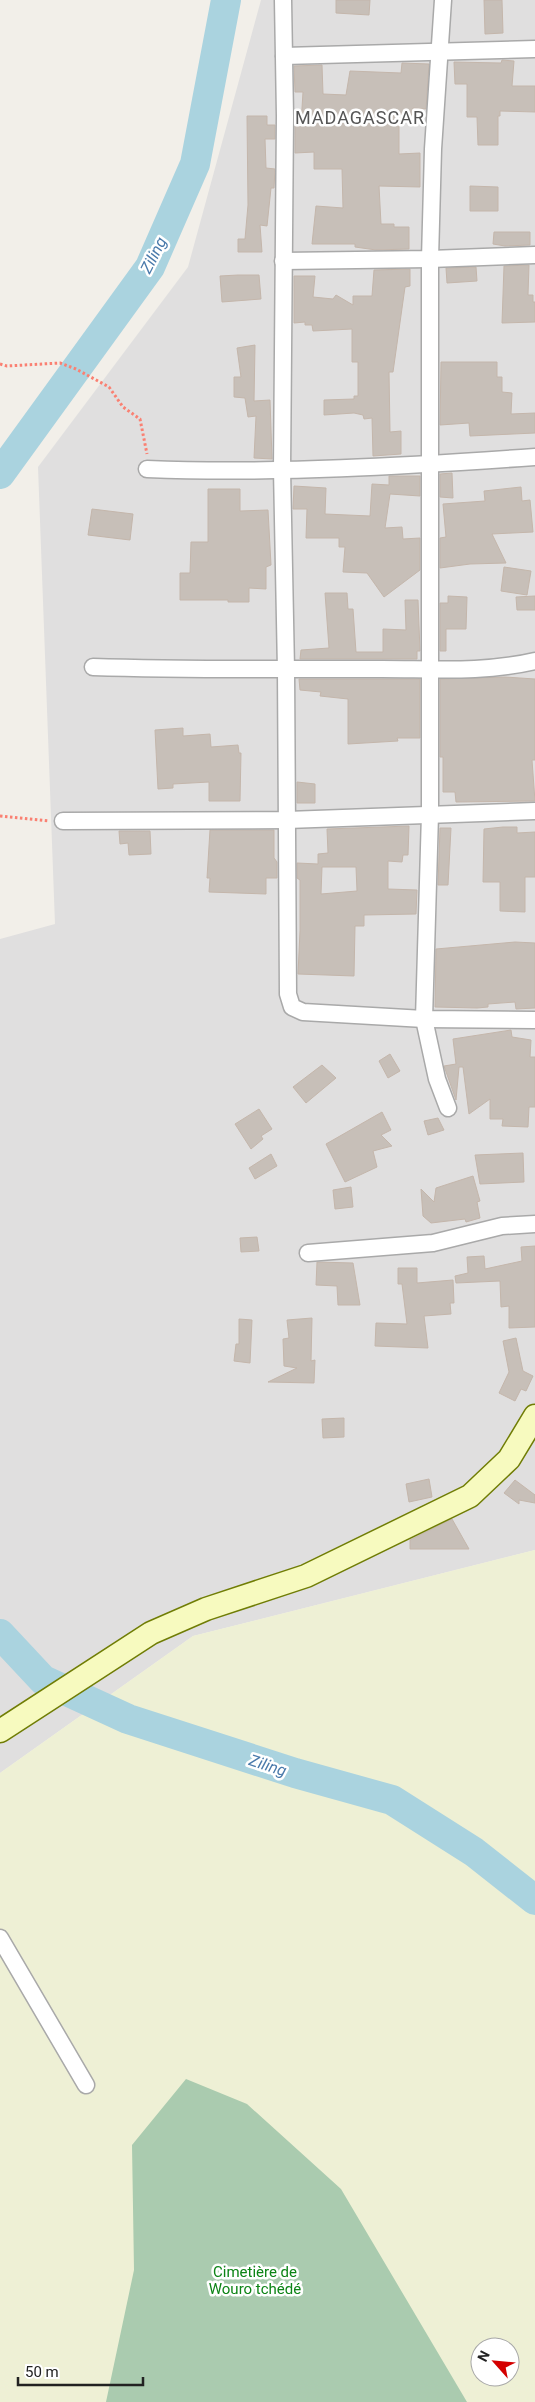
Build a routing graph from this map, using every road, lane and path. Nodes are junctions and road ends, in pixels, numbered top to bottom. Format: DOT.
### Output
graph roads {
  1 [pos="283,0"];
  2 [pos="443,0"];
  3 [pos="535,49"];
  4 [pos="439,53"];
  5 [pos="284,56"];
  6 [pos="535,254"];
  7 [pos="430,259"];
  8 [pos="283,261"];
  9 [pos="0,364"];
  10 [pos="535,457"];
  11 [pos="431,464"];
  12 [pos="147,469"];
  13 [pos="282,469"];
  14 [pos="535,661"];
  15 [pos="92,667"];
  16 [pos="286,670"];
  17 [pos="428,671"];
  18 [pos="535,811"];
  19 [pos="430,814"];
  20 [pos="0,816"];
  21 [pos="287,820"];
  22 [pos="62,822"];
  23 [pos="424,1018"];
  24 [pos="535,1020"];
  25 [pos="448,1108"];
  26 [pos="535,1224"];
  27 [pos="308,1253"];
  28 [pos="535,1416"];
  29 [pos="0,1731"];
  30 [pos="0,1938"];
  31 [pos="86,2085"];
  1 -- 5 [label="street"];
  2 -- 4 [label="street"];
  3 -- 4 [label="street"];
  4 -- 5 [label="street"];
  4 -- 7 [label="street"];
  5 -- 8 [label="street"];
  6 -- 7 [label="street"];
  7 -- 8 [label="street"];
  7 -- 11 [label="street"];
  8 -- 13 [label="street"];
  9 -- 12 [label="path"];
  10 -- 11 [label="street"];
  11 -- 13 [label="street"];
  11 -- 17 [label="street"];
  12 -- 13 [label="street"];
  13 -- 16 [label="street"];
  14 -- 17 [label="street"];
  15 -- 16 [label="street"];
  16 -- 17 [label="street"];
  16 -- 21 [label="street"];
  17 -- 19 [label="street"];
  18 -- 19 [label="street"];
  19 -- 21 [label="street"];
  19 -- 23 [label="street"];
  20 -- 22 [label="path"];
  21 -- 22 [label="street"];
  21 -- 23 [label="street"];
  23 -- 24 [label="street"];
  23 -- 25 [label="street"];
  26 -- 27 [label="street"];
  28 -- 29 [label="main road"];
  30 -- 31 [label="street"];
}
